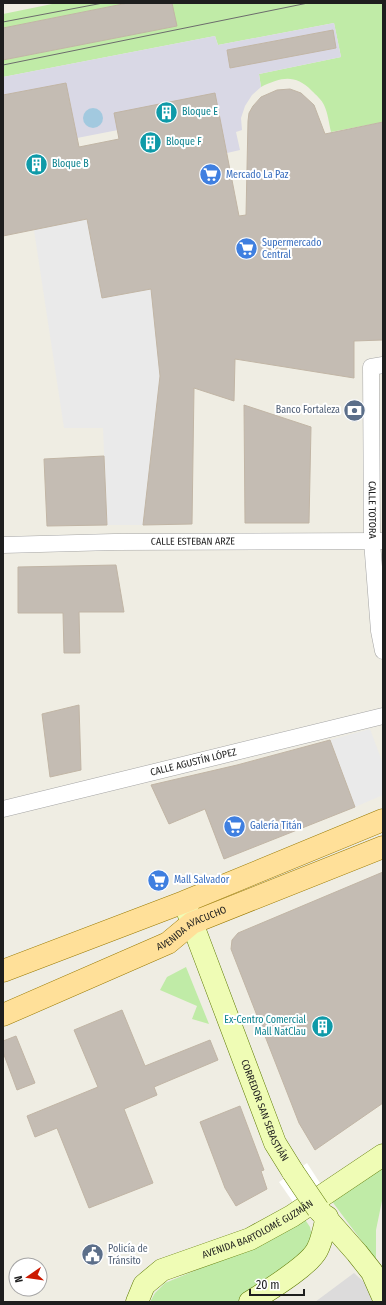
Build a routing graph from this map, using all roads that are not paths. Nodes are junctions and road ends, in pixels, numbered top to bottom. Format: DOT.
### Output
graph roads {
  1 [pos="377,366"];
  2 [pos="377,541"];
  3 [pos="3,545"];
  4 [pos="383,651"];
  5 [pos="383,716"];
  6 [pos="3,809"];
  7 [pos="383,820"];
  8 [pos="383,847"];
  9 [pos="184,902"];
  10 [pos="192,923"];
  11 [pos="3,971"];
  12 [pos="3,1015"];
  13 [pos="383,1155"];
  14 [pos="322,1213"];
  15 [pos="383,1297"];
  16 [pos="137,1302"];
  17 [pos="250,1302"];
  1 -- 2 [label="street, CALLE TOTORA"];
  2 -- 3 [label="street, CALLE ESTEBAN ARZE"];
  2 -- 4 [label="street, CALLE TOTORA"];
  5 -- 6 [label="street, CALLE AGUSTÍN LÓPEZ"];
  7 -- 9 [label="main road"];
  8 -- 10 [label="main road, AVENIDA AYACUCHO"];
  9 -- 10 [label="street, CORREDOR SAN SEBASTIÁN"];
  9 -- 11 [label="main road"];
  10 -- 12 [label="main road, AVENIDA AYACUCHO"];
  10 -- 14 [label="street, CORREDOR SAN SEBASTIÁN, bridge"];
  13 -- 16 [label="street, AVENIDA BARTOLOMÉ GUZMÁN"];
  14 -- 15 [label="street, CORREDOR SAN SEBASTIÁN"];
  14 -- 17 [label="street, AVENIDA BARTOLOMÉ GUZMÁN"];
}
